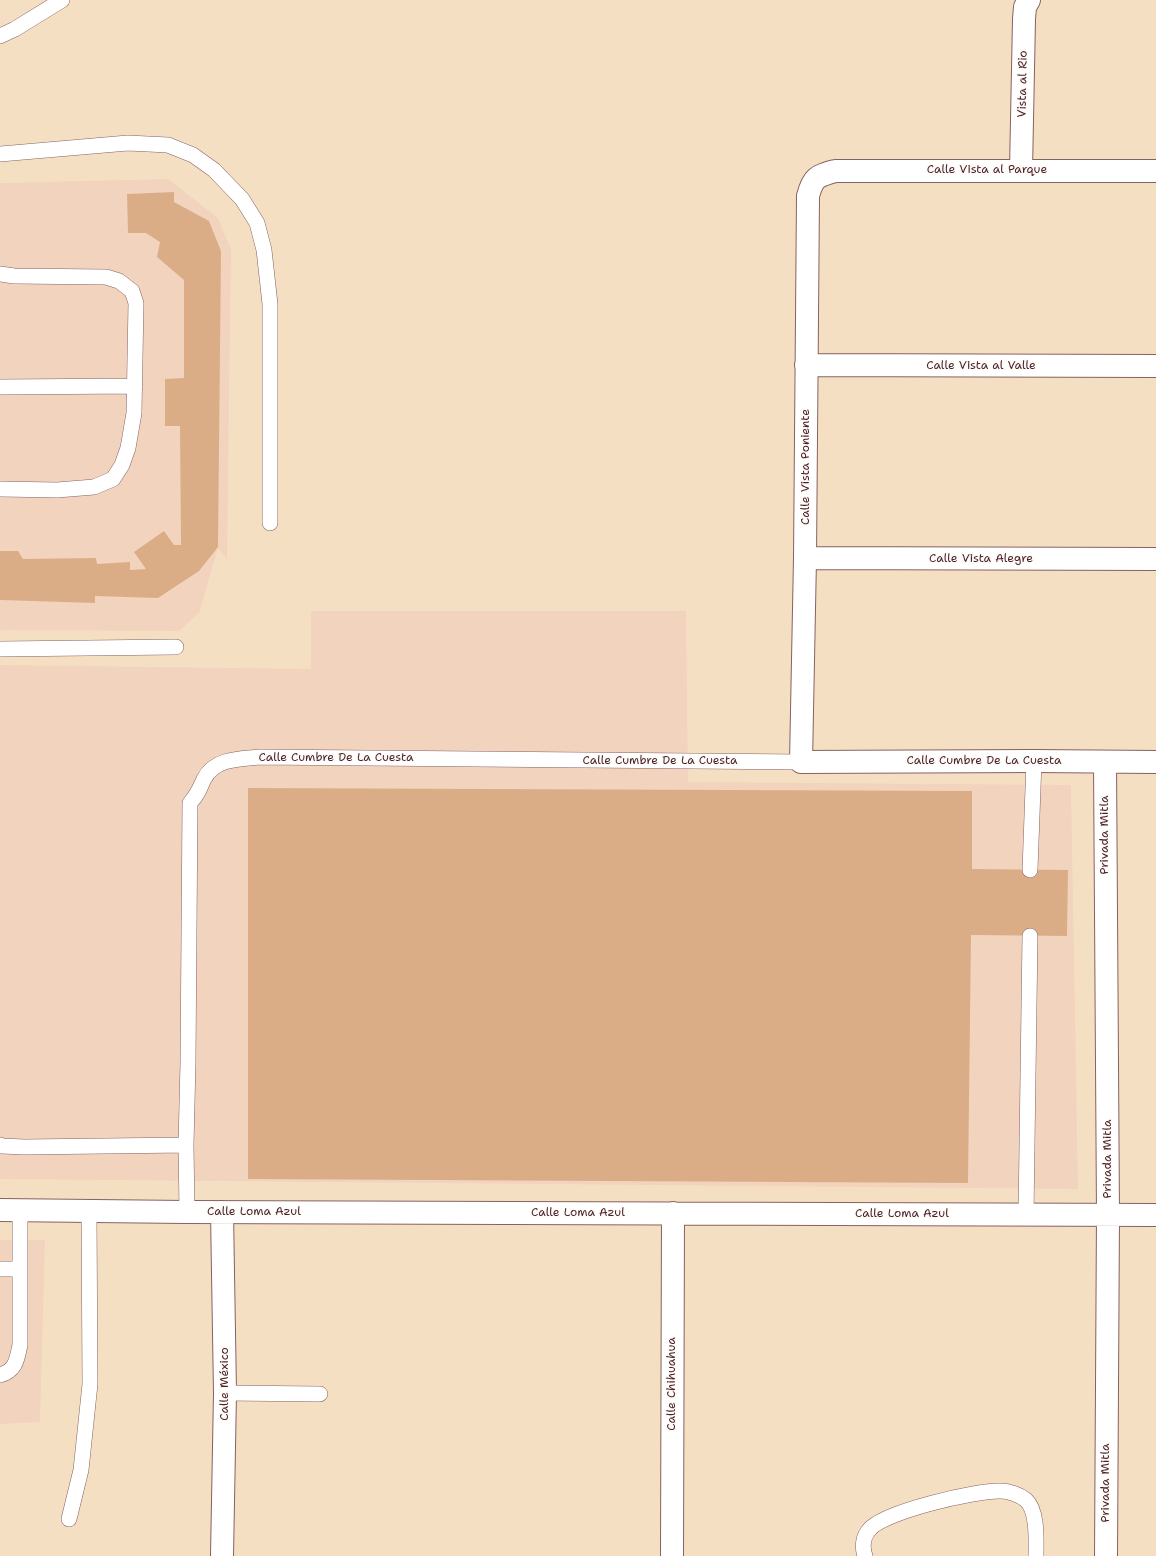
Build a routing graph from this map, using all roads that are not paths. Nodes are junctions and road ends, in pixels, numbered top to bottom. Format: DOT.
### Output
graph roads {
  1 [pos="62,0"];
  2 [pos="1029,0"];
  3 [pos="0,36"];
  4 [pos="0,154"];
  5 [pos="1021,170"];
  6 [pos="1156,171"];
  7 [pos="819,176"];
  8 [pos="0,274"];
  9 [pos="806,365"];
  10 [pos="1156,366"];
  11 [pos="134,386"];
  12 [pos="0,387"];
  13 [pos="0,489"];
  14 [pos="270,523"];
  15 [pos="805,558"];
  16 [pos="1156,559"];
  17 [pos="176,647"];
  18 [pos="0,649"];
  19 [pos="1034,761"];
  20 [pos="801,762"];
  21 [pos="1105,762"];
  22 [pos="1156,762"];
  23 [pos="1030,870"];
  24 [pos="1030,936"];
  25 [pos="0,1145"];
  26 [pos="186,1145"];
  27 [pos="10,1210"];
  28 [pos="90,1211"];
  29 [pos="187,1212"];
  30 [pos="222,1212"];
  31 [pos="673,1213"];
  32 [pos="1026,1215"];
  33 [pos="1108,1215"];
  34 [pos="1156,1216"];
  35 [pos="0,1269"];
  36 [pos="19,1269"];
  37 [pos="0,1375"];
  38 [pos="225,1393"];
  39 [pos="320,1394"];
  40 [pos="69,1519"];
  41 [pos="222,1556"];
  42 [pos="672,1556"];
  43 [pos="865,1556"];
  44 [pos="1036,1556"];
  45 [pos="1106,1556"];
  1 -- 3 [label="lane"];
  2 -- 5 [label="street, Vista al Rio"];
  4 -- 14 [label="lane"];
  5 -- 6 [label="street, Calle Vista al Parque"];
  5 -- 7 [label="street, Calle Vista al Parque"];
  7 -- 9 [label="street, Calle Vista Poniente"];
  8 -- 11 [label="lane"];
  9 -- 10 [label="street, Calle Vista al Valle"];
  9 -- 15 [label="street, Calle Vista Poniente"];
  11 -- 12 [label="lane"];
  11 -- 13 [label="lane"];
  15 -- 16 [label="street, Calle Vista Alegre"];
  15 -- 20 [label="street, Calle Vista Poniente"];
  17 -- 18 [label="lane"];
  19 -- 20 [label="street, Calle Cumbre De La Cuesta"];
  19 -- 21 [label="street, Calle Cumbre De La Cuesta"];
  19 -- 23 [label="lane"];
  20 -- 26 [label="lane, Calle Cumbre De La Cuesta"];
  21 -- 22 [label="street, Calle Cumbre De La Cuesta"];
  21 -- 33 [label="street, Privada Mitla"];
  24 -- 32 [label="lane"];
  25 -- 26 [label="lane"];
  26 -- 29 [label="lane"];
  27 -- 28 [label="street, Calle Loma Azul"];
  27 -- 36 [label="lane"];
  28 -- 29 [label="street, Calle Loma Azul"];
  28 -- 40 [label="lane"];
  29 -- 30 [label="street, Calle Loma Azul"];
  30 -- 31 [label="street, Calle Loma Azul"];
  30 -- 38 [label="street, Calle México"];
  31 -- 32 [label="street, Calle Loma Azul"];
  31 -- 42 [label="street, Calle Chihuahua"];
  32 -- 33 [label="street, Calle Loma Azul"];
  33 -- 34 [label="street, Calle Loma Azul"];
  33 -- 45 [label="street, Privada Mitla"];
  35 -- 36 [label="lane"];
  36 -- 37 [label="lane"];
  38 -- 39 [label="lane"];
  38 -- 41 [label="street, Calle México"];
  43 -- 44 [label="lane"];
}
